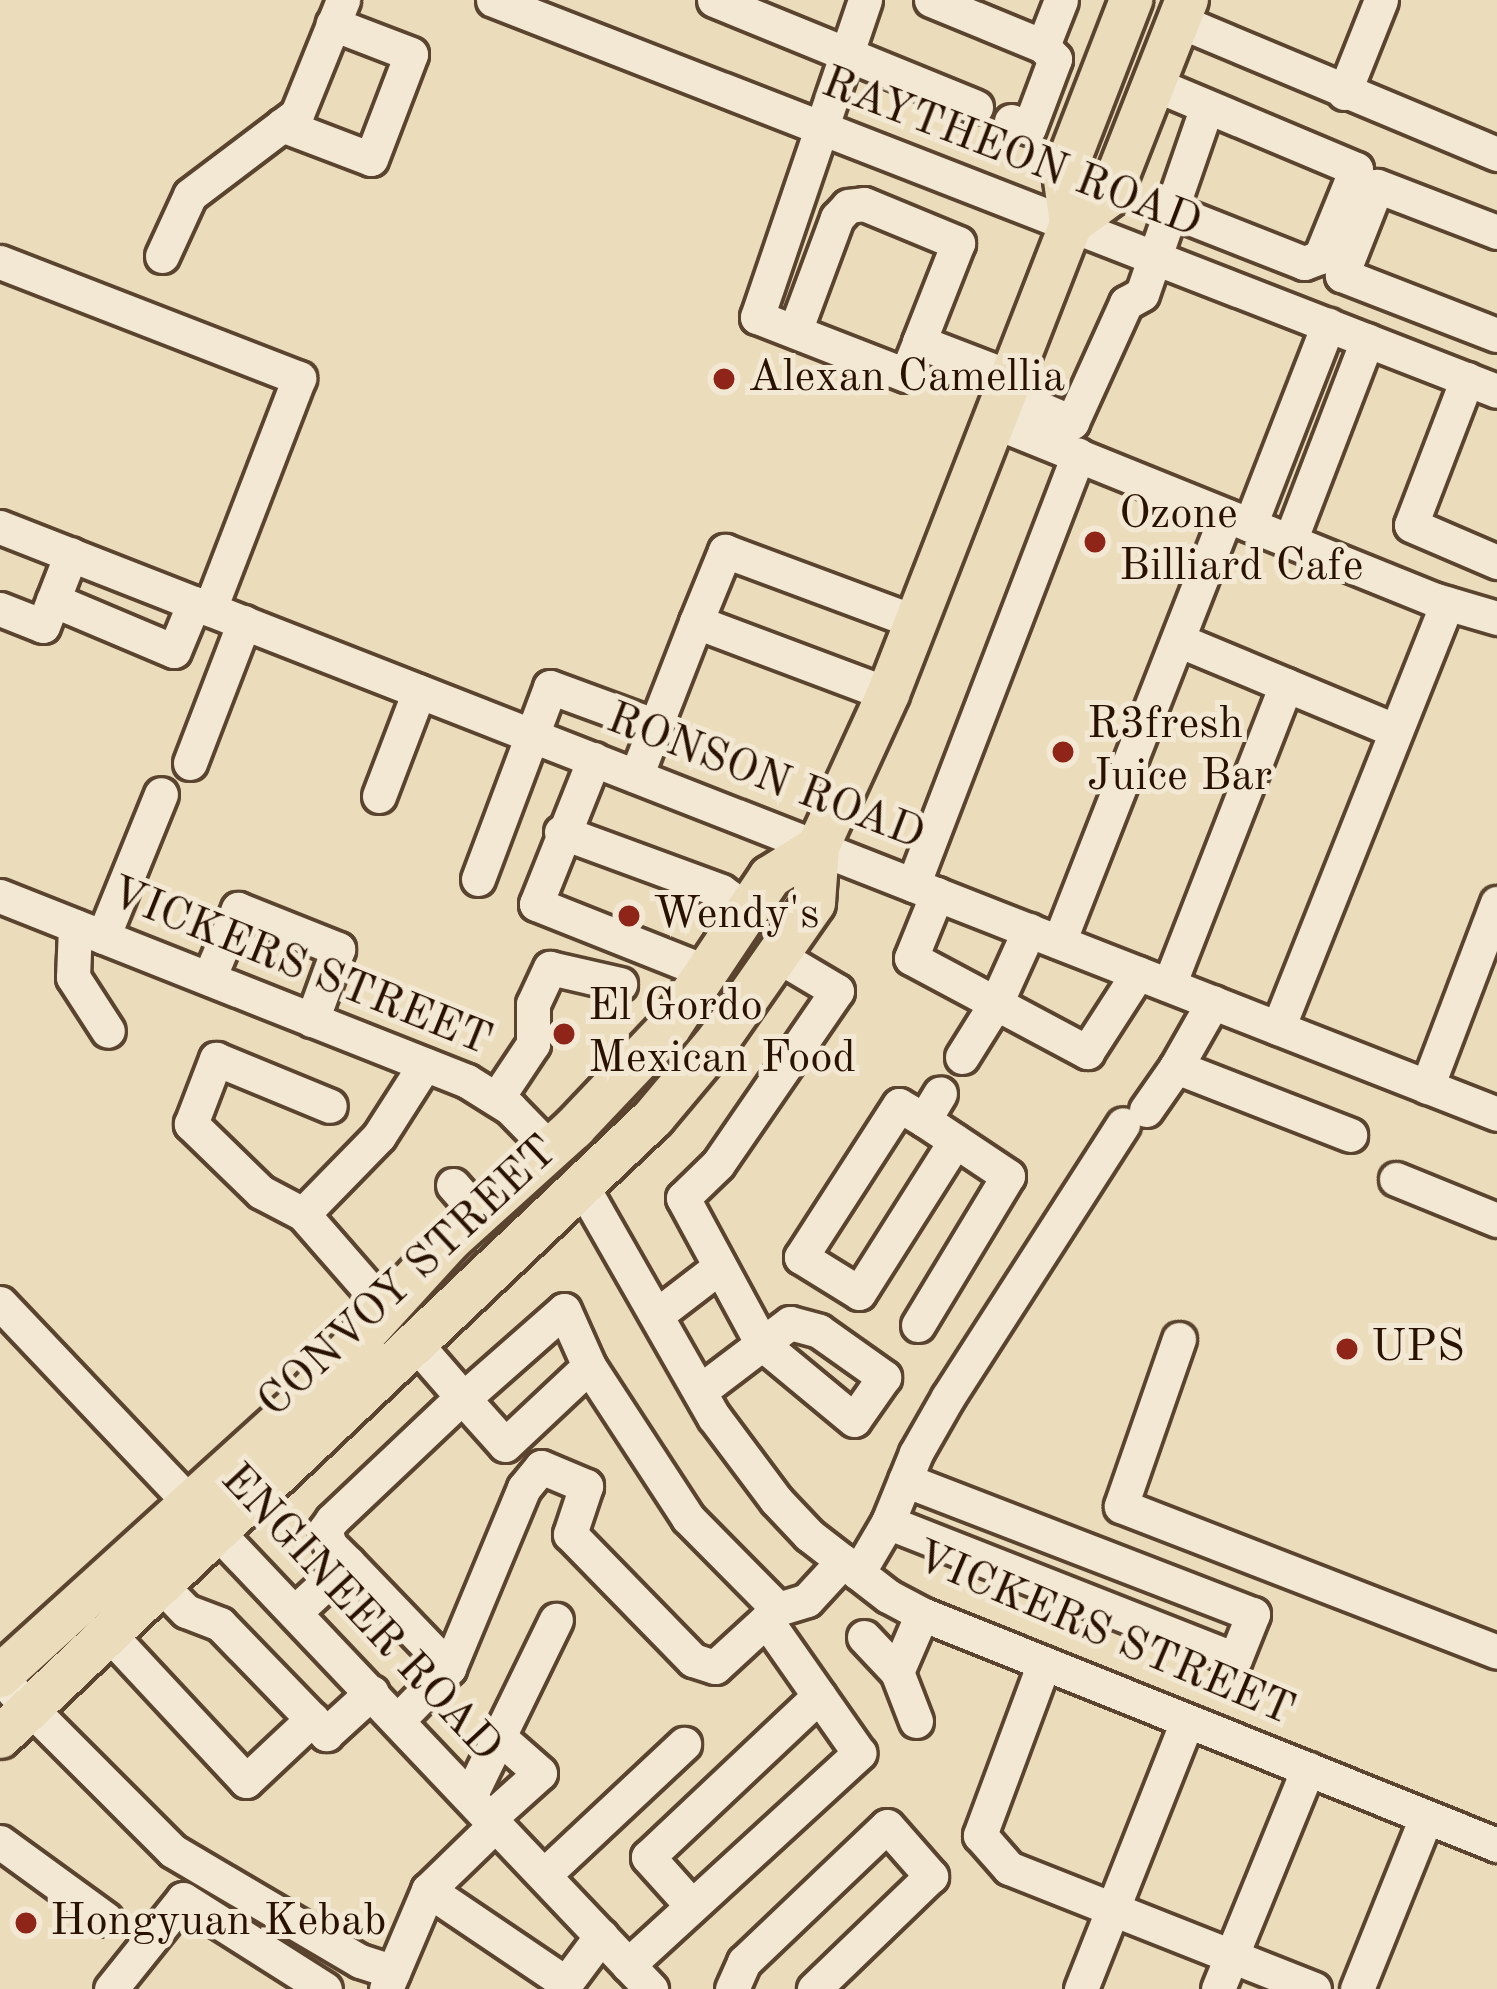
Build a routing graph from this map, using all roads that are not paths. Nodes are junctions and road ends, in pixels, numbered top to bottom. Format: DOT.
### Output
graph roads {
  1 [pos="493,0"];
  2 [pos="714,0"];
  3 [pos="866,0"];
  4 [pos="931,0"];
  5 [pos="1061,0"];
  6 [pos="1131,0"];
  7 [pos="1382,0"];
  8 [pos="1183,10"];
  9 [pos="338,12"];
  10 [pos="1042,46"];
  11 [pos="846,52"];
  12 [pos="1154,84"];
  13 [pos="1344,93"];
  14 [pos="976,107"];
  15 [pos="1206,109"];
  16 [pos="1011,121"];
  17 [pos="282,125"];
  18 [pos="819,128"];
  19 [pos="1497,154"];
  20 [pos="1172,211"];
  21 [pos="1071,224"];
  22 [pos="1497,232"];
  23 [pos="162,256"];
  24 [pos="1156,258"];
  25 [pos="0,262"];
  26 [pos="1304,263"];
  27 [pos="1357,281"];
  28 [pos="1428,308"];
  29 [pos="1287,309"];
  30 [pos="795,332"];
  31 [pos="1345,332"];
  32 [pos="1497,334"];
  33 [pos="919,342"];
  34 [pos="1497,345"];
  35 [pos="1409,357"];
  36 [pos="1482,385"];
  37 [pos="1005,398"];
  38 [pos="1070,442"];
  39 [pos="1238,520"];
  40 [pos="0,526"];
  41 [pos="1290,541"];
  42 [pos="71,554"];
  43 [pos="1497,562"];
  44 [pos="53,600"];
  45 [pos="1447,603"];
  46 [pos="202,606"];
  47 [pos="0,609"];
  48 [pos="1497,618"];
  49 [pos="244,622"];
  50 [pos="696,622"];
  51 [pos="916,622"];
  52 [pos="1178,640"];
  53 [pos="1286,685"];
  54 [pos="419,691"];
  55 [pos="888,694"];
  56 [pos="656,726"];
  57 [pos="1394,730"];
  58 [pos="531,735"];
  59 [pos="593,759"];
  60 [pos="190,764"];
  61 [pos="636,776"];
  62 [pos="161,794"];
  63 [pos="379,796"];
  64 [pos="561,832"];
  65 [pos="818,847"];
  66 [pos="478,879"];
  67 [pos="925,889"];
  68 [pos="0,896"];
  69 [pos="1497,903"];
  70 [pos="748,910"];
  71 [pos="89,931"];
  72 [pos="1044,936"];
  73 [pos="544,956"];
  74 [pos="778,956"];
  75 [pos="707,972"];
  76 [pos="208,978"];
  77 [pos="1153,979"];
  78 [pos="620,984"];
  79 [pos="997,1000"];
  80 [pos="1213,1002"];
  81 [pos="313,1019"];
  82 [pos="670,1028"];
  83 [pos="1278,1028"];
  84 [pos="108,1031"];
  85 [pos="962,1057"];
  86 [pos="424,1064"];
  87 [pos="1176,1067"];
  88 [pos="1427,1087"];
  89 [pos="494,1095"];
  90 [pos="1497,1114"];
  91 [pos="1350,1135"];
  92 [pos="379,1136"];
  93 [pos="955,1141"];
  94 [pos="549,1148"];
  95 [pos="1396,1179"];
  96 [pos="582,1186"];
  97 [pos="303,1214"];
  98 [pos="1497,1220"];
  99 [pos="718,1268"];
  100 [pos="0,1303"];
  101 [pos="452,1307"];
  102 [pos="386,1309"];
  103 [pos="658,1314"];
  104 [pos="918,1325"];
  105 [pos="1179,1339"];
  106 [pos="415,1342"];
  107 [pos="589,1366"];
  108 [pos="700,1391"];
  109 [pos="463,1398"];
  110 [pos="905,1480"];
  111 [pos="206,1515"];
  112 [pos="888,1522"];
  113 [pos="348,1563"];
  114 [pos="851,1567"];
  115 [pos="161,1585"];
  116 [pos="296,1611"];
  117 [pos="772,1614"];
  118 [pos="922,1614"];
  119 [pos="556,1620"];
  120 [pos="109,1634"];
  121 [pos="864,1637"];
  122 [pos="1497,1652"];
  123 [pos="1044,1663"];
  124 [pos="448,1668"];
  125 [pos="1,1672"];
  126 [pos="897,1672"];
  127 [pos="372,1692"];
  128 [pos="819,1696"];
  129 [pos="312,1719"];
  130 [pos="398,1720"];
  131 [pos="916,1721"];
  132 [pos="1187,1721"];
  133 [pos="8,1728"];
  134 [pos="499,1737"];
  135 [pos="684,1744"];
  136 [pos="1308,1769"];
  137 [pos="485,1813"];
  138 [pos="1426,1816"];
  139 [pos="0,1842"];
  140 [pos="1497,1845"];
  141 [pos="544,1875"];
  142 [pos="428,1891"];
  143 [pos="692,1906"];
  144 [pos="1113,1909"];
  145 [pos="106,1918"];
  146 [pos="601,1936"];
  147 [pos="1232,1956"];
  148 [pos="640,1977"];
  149 [pos="389,1981"];
  150 [pos="111,1989"];
  151 [pos="325,1989"];
  152 [pos="732,1989"];
  153 [pos="814,1989"];
  154 [pos="1081,1989"];
  155 [pos="1218,1989"];
  156 [pos="1314,1989"];
  157 [pos="1357,1989"];
  1 -- 18 [label="street, RAYTHEON ROAD"];
  2 -- 11 [label="street"];
  3 -- 11 [label="street"];
  4 -- 10 [label="street"];
  5 -- 10 [label="street"];
  6 -- 21 [label="main road, CONVOY STREET"];
  7 -- 13 [label="street"];
  8 -- 12 [label="main road, CONVOY STREET"];
  8 -- 13 [label="street"];
  9 -- 17 [label="street"];
  9 -- 17 [label="street"];
  10 -- 16 [label="street"];
  11 -- 14 [label="street"];
  11 -- 18 [label="street"];
  12 -- 15 [label="street"];
  12 -- 21 [label="main road, CONVOY STREET"];
  13 -- 19 [label="street"];
  15 -- 20 [label="street"];
  15 -- 26 [label="street"];
  17 -- 23 [label="street"];
  18 -- 21 [label="street, RAYTHEON ROAD"];
  18 -- 30 [label="street"];
  20 -- 24 [label="street"];
  20 -- 26 [label="street"];
  21 -- 24 [label="street, RAYTHEON ROAD"];
  21 -- 37 [label="main road, CONVOY STREET"];
  22 -- 27 [label="street"];
  24 -- 29 [label="street, RAYTHEON ROAD"];
  24 -- 38 [label="street"];
  25 -- 46 [label="street"];
  26 -- 29 [label="street"];
  27 -- 28 [label="street"];
  27 -- 31 [label="street"];
  28 -- 32 [label="street"];
  28 -- 35 [label="street"];
  29 -- 31 [label="street, RAYTHEON ROAD"];
  30 -- 33 [label="street"];
  30 -- 33 [label="street"];
  31 -- 35 [label="street, RAYTHEON ROAD"];
  31 -- 39 [label="street"];
  31 -- 41 [label="street"];
  33 -- 37 [label="street"];
  34 -- 36 [label="street"];
  35 -- 36 [label="street, RAYTHEON ROAD"];
  36 -- 43 [label="street"];
  37 -- 38 [label="street"];
  37 -- 51 [label="main road, CONVOY STREET"];
  38 -- 39 [label="street"];
  38 -- 67 [label="street"];
  39 -- 41 [label="street"];
  39 -- 52 [label="street"];
  40 -- 42 [label="street, RONSON ROAD"];
  41 -- 45 [label="street"];
  42 -- 44 [label="street"];
  42 -- 46 [label="street, RONSON ROAD"];
  44 -- 46 [label="street"];
  44 -- 47 [label="street"];
  45 -- 48 [label="street"];
  45 -- 57 [label="street"];
  46 -- 49 [label="street, RONSON ROAD"];
  49 -- 54 [label="street, RONSON ROAD"];
  49 -- 60 [label="street"];
  50 -- 51 [label="street"];
  50 -- 55 [label="street"];
  50 -- 56 [label="street"];
  51 -- 55 [label="main road, CONVOY STREET"];
  52 -- 53 [label="street"];
  52 -- 72 [label="street"];
  53 -- 57 [label="street"];
  53 -- 77 [label="street"];
  54 -- 58 [label="street, RONSON ROAD"];
  54 -- 63 [label="street"];
  55 -- 65 [label="main road, CONVOY STREET"];
  56 -- 58 [label="street"];
  56 -- 61 [label="street"];
  57 -- 83 [label="street"];
  58 -- 59 [label="street, RONSON ROAD"];
  58 -- 66 [label="street"];
  59 -- 61 [label="street, RONSON ROAD"];
  59 -- 64 [label="street"];
  61 -- 65 [label="street, RONSON ROAD"];
  62 -- 71 [label="street"];
  64 -- 70 [label="street"];
  64 -- 75 [label="street"];
  65 -- 67 [label="street, RONSON ROAD"];
  65 -- 70 [label="main road, CONVOY STREET"];
  65 -- 74 [label="main road, CONVOY STREET"];
  67 -- 72 [label="street, RONSON ROAD"];
  67 -- 79 [label="street"];
  68 -- 71 [label="street, VICKERS STREET"];
  69 -- 88 [label="street"];
  70 -- 75 [label="main road, CONVOY STREET"];
  71 -- 76 [label="street, VICKERS STREET"];
  71 -- 84 [label="street"];
  72 -- 77 [label="street, RONSON ROAD"];
  72 -- 79 [label="street"];
  73 -- 89 [label="street"];
  74 -- 96 [label="main road, CONVOY STREET"];
  74 -- 99 [label="street"];
  75 -- 82 [label="main road, CONVOY STREET"];
  76 -- 81 [label="street, VICKERS STREET"];
  76 -- 81 [label="street"];
  77 -- 79 [label="street"];
  77 -- 80 [label="street, RONSON ROAD"];
  78 -- 89 [label="street"];
  79 -- 85 [label="street"];
  80 -- 83 [label="street, RONSON ROAD"];
  80 -- 87 [label="street"];
  81 -- 86 [label="street, VICKERS STREET"];
  82 -- 94 [label="main road, CONVOY STREET"];
  82 -- 96 [label="main road"];
  83 -- 88 [label="street, RONSON ROAD"];
  86 -- 89 [label="street, VICKERS STREET"];
  86 -- 92 [label="street"];
  87 -- 91 [label="street"];
  87 -- 110 [label="street"];
  88 -- 90 [label="street, RONSON ROAD"];
  89 -- 94 [label="street, VICKERS STREET"];
  92 -- 97 [label="street"];
  92 -- 97 [label="street"];
  93 -- 93 [label="street"];
  93 -- 104 [label="street"];
  94 -- 101 [label="main road"];
  94 -- 102 [label="main road, CONVOY STREET"];
  95 -- 98 [label="street"];
  96 -- 101 [label="main road, CONVOY STREET"];
  96 -- 103 [label="street, VICKERS STREET"];
  97 -- 102 [label="street"];
  99 -- 103 [label="street"];
  99 -- 108 [label="street"];
  100 -- 111 [label="street, ENGINEER ROAD"];
  101 -- 106 [label="main road, CONVOY STREET"];
  102 -- 111 [label="main road, CONVOY STREET"];
  103 -- 108 [label="street, VICKERS STREET"];
  105 -- 122 [label="street"];
  106 -- 109 [label="street"];
  106 -- 111 [label="main road, CONVOY STREET"];
  107 -- 109 [label="street"];
  107 -- 109 [label="street"];
  107 -- 117 [label="street"];
  108 -- 114 [label="street, VICKERS STREET"];
  109 -- 113 [label="street"];
  110 -- 112 [label="street"];
  110 -- 112 [label="street"];
  111 -- 115 [label="main road, CONVOY STREET"];
  111 -- 116 [label="street, ENGINEER ROAD"];
  111 -- 125 [label="main road, CONVOY STREET"];
  112 -- 114 [label="street"];
  113 -- 116 [label="street"];
  113 -- 124 [label="street"];
  114 -- 117 [label="street"];
  114 -- 118 [label="street, VICKERS STREET"];
  115 -- 120 [label="main road, CONVOY STREET"];
  115 -- 129 [label="street"];
  116 -- 127 [label="street, ENGINEER ROAD"];
  117 -- 124 [label="street"];
  117 -- 128 [label="street"];
  118 -- 123 [label="street, VICKERS STREET"];
  118 -- 126 [label="street"];
  119 -- 134 [label="street"];
  120 -- 129 [label="street"];
  120 -- 133 [label="main road, CONVOY STREET"];
  121 -- 126 [label="street"];
  123 -- 132 [label="street, VICKERS STREET"];
  123 -- 144 [label="street"];
  124 -- 130 [label="street"];
  125 -- 133 [label="street"];
  126 -- 131 [label="street"];
  127 -- 129 [label="street"];
  127 -- 130 [label="street, ENGINEER ROAD"];
  128 -- 143 [label="street"];
  128 -- 143 [label="street"];
  130 -- 137 [label="street, ENGINEER ROAD"];
  132 -- 136 [label="street, VICKERS STREET"];
  132 -- 144 [label="street"];
  133 -- 149 [label="street"];
  134 -- 137 [label="street"];
  134 -- 137 [label="street"];
  135 -- 141 [label="street"];
  136 -- 138 [label="street, VICKERS STREET"];
  136 -- 147 [label="street"];
  137 -- 141 [label="street, ENGINEER ROAD"];
  137 -- 142 [label="street"];
  138 -- 140 [label="street, VICKERS STREET"];
  138 -- 157 [label="street"];
  139 -- 145 [label="street"];
  141 -- 146 [label="street, ENGINEER ROAD"];
  142 -- 146 [label="street"];
  142 -- 149 [label="street"];
  143 -- 148 [label="street"];
  144 -- 147 [label="street"];
  144 -- 154 [label="street"];
  146 -- 148 [label="street, ENGINEER ROAD"];
  147 -- 155 [label="street"];
  147 -- 156 [label="street"];
  150 -- 151 [label="street"];
  152 -- 153 [label="street"];
}
